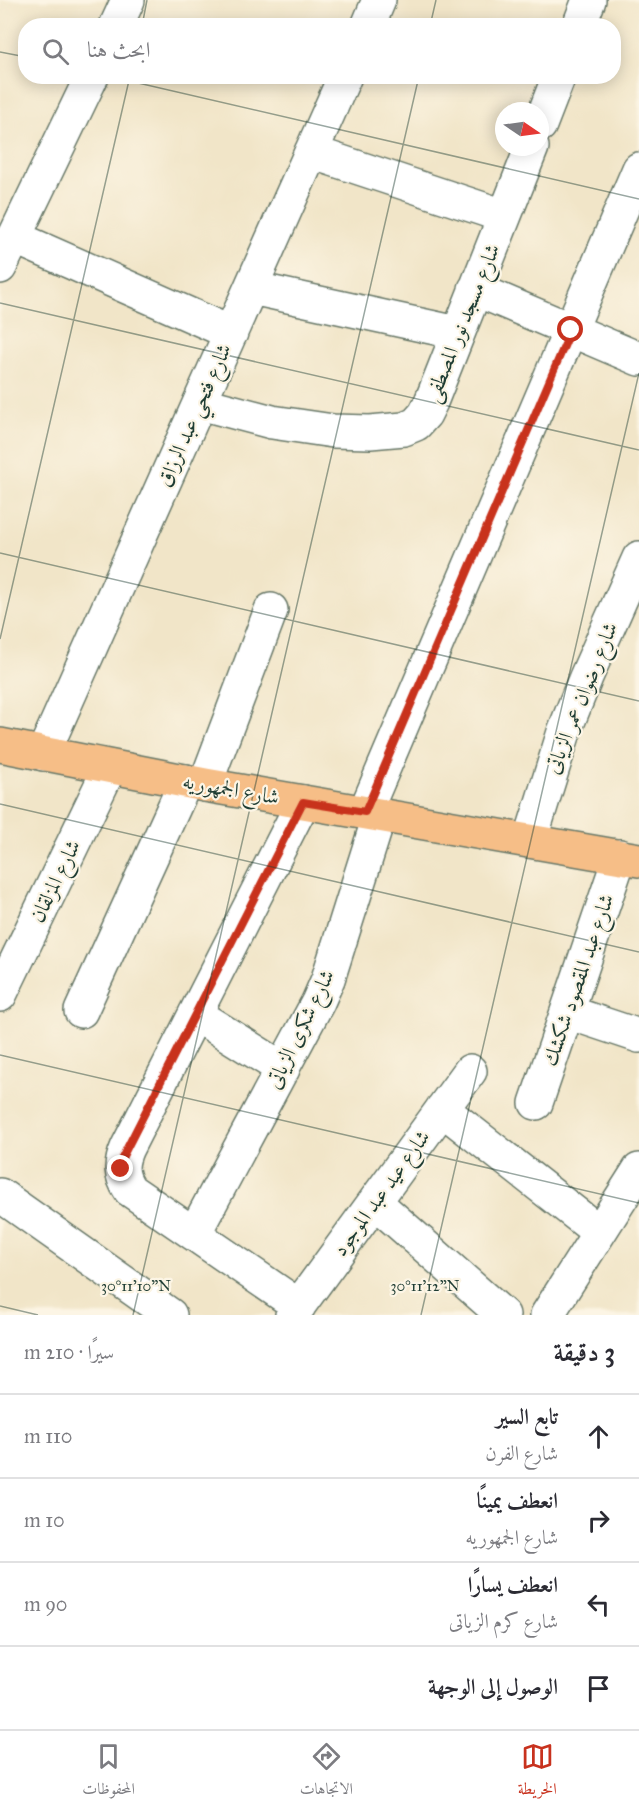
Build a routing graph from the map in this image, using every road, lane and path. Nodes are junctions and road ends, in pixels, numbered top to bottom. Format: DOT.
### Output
graph roads {
  1 [pos="379,0"];
  2 [pos="590,0"];
  3 [pos="371,18"];
  4 [pos="582,18"];
  5 [pos="88,84"];
  6 [pos="341,84"];
  7 [pos="556,84"];
  8 [pos="549,102"];
  9 [pos="311,152"];
  10 [pos="527,156"];
  11 [pos="639,169"];
  12 [pos="504,216"];
  13 [pos="14,237"];
  14 [pos="0,267"];
  15 [pos="250,288"];
  16 [pos="476,289"];
  17 [pos="571,330"];
  18 [pos="231,333"];
  19 [pos="458,333"];
  20 [pos="639,359"];
  21 [pos="200,403"];
  22 [pos="639,558"];
  23 [pos="271,610"];
  24 [pos="0,746"];
  25 [pos="43,754"];
  26 [pos="110,767"];
  27 [pos="196,783"];
  28 [pos="303,802"];
  29 [pos="373,813"];
  30 [pos="530,840"];
  31 [pos="629,858"];
  32 [pos="0,995"];
  33 [pos="81,1011"];
  34 [pos="567,1012"];
  35 [pos="195,1014"];
  36 [pos="639,1036"];
  37 [pos="283,1069"];
  38 [pos="470,1071"];
  39 [pos="536,1103"];
  40 [pos="442,1109"];
  41 [pos="639,1170"];
  42 [pos="0,1195"];
  43 [pos="375,1202"];
  44 [pos="599,1232"];
  45 [pos="194,1234"];
  46 [pos="296,1311"];
  47 [pos="170,1315"];
  48 [pos="503,1315"];
  49 [pos="547,1315"];
  1 -- 3 [label="street"];
  2 -- 4 [label="street"];
  5 -- 13 [label="street"];
  6 -- 9 [label="street, شارع فتحي عبد الرزاق"];
  7 -- 8 [label="street"];
  9 -- 12 [label="street"];
  9 -- 15 [label="street, شارع فتحي عبد الرزاق"];
  10 -- 12 [label="street, شارع مسجد نور المصطفى"];
  11 -- 17 [label="street, شارع شكرى الزياتى"];
  12 -- 16 [label="street, شارع مسجد نور المصطفى"];
  13 -- 14 [label="street"];
  13 -- 18 [label="street"];
  15 -- 18 [label="street, شارع فتحي عبد الرزاق"];
  15 -- 19 [label="street"];
  16 -- 17 [label="street"];
  16 -- 19 [label="street, شارع مسجد نور المصطفى"];
  17 -- 20 [label="street"];
  17 -- 29 [label="street, شارع شكرى الزياتى"];
  18 -- 21 [label="street, شارع فتحي عبد الرزاق"];
  19 -- 21 [label="street, شارع مسجد نور المصطفى"];
  21 -- 25 [label="street, شارع فتحي عبد الرزاق"];
  22 -- 30 [label="street, شارع رضوان عمر الزياتى"];
  23 -- 27 [label="street"];
  24 -- 25 [label="main road, شارع الجمهوريه"];
  25 -- 26 [label="main road, شارع الجمهوريه"];
  26 -- 27 [label="main road, شارع الجمهوريه"];
  26 -- 32 [label="street, شارع المزلقان"];
  27 -- 28 [label="main road, شارع الجمهوريه"];
  27 -- 33 [label="street"];
  28 -- 29 [label="main road, شارع الجمهوريه"];
  28 -- 35 [label="street"];
  29 -- 30 [label="main road, شارع الجمهوريه"];
  29 -- 37 [label="street, شارع شكرى الزياتى"];
  30 -- 31 [label="main road, شارع الجمهوريه"];
  31 -- 34 [label="street, شارع عبد المقصود شكشك"];
  34 -- 36 [label="street"];
  34 -- 39 [label="street, شارع عبد المقصود شكشك"];
  35 -- 37 [label="street"];
  35 -- 45 [label="street"];
  37 -- 45 [label="street, شارع شكرى الزياتى"];
  38 -- 40 [label="street, شارع عيد عبد الموجود"];
  40 -- 43 [label="street, شارع عيد عبد الموجود"];
  40 -- 44 [label="street"];
  41 -- 44 [label="street"];
  42 -- 47 [label="street"];
  43 -- 46 [label="street, شارع عيد عبد الموجود"];
  43 -- 48 [label="street"];
  44 -- 49 [label="street"];
  45 -- 46 [label="street"];
}
